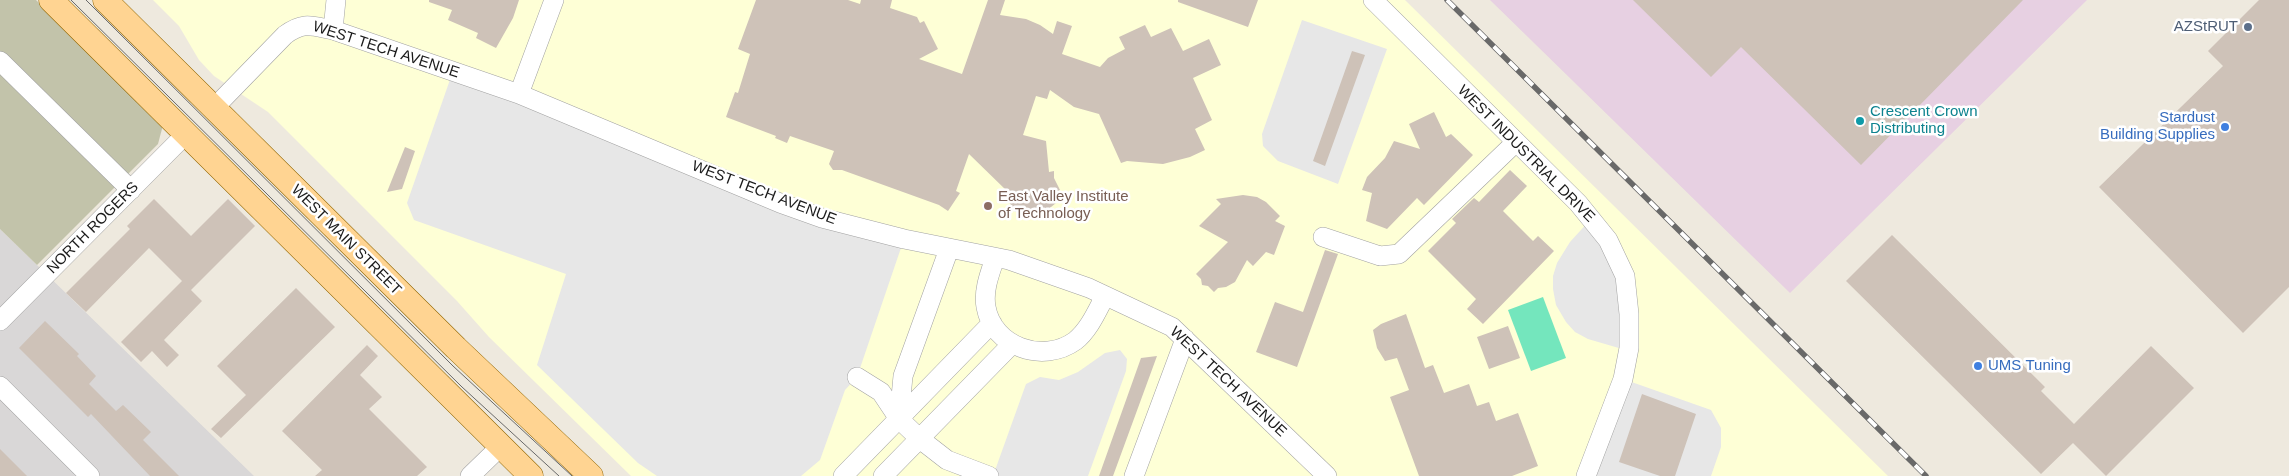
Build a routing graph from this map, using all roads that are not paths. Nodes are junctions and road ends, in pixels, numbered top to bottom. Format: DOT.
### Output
graph roads {
  1 [pos="51,0"];
  2 [pos="105,0"];
  3 [pos="336,0"];
  4 [pos="554,0"];
  5 [pos="1372,0"];
  6 [pos="333,30"];
  7 [pos="0,61"];
  8 [pos="519,94"];
  9 [pos="213,109"];
  10 [pos="186,134"];
  11 [pos="1516,142"];
  12 [pos="130,190"];
  13 [pos="1323,237"];
  14 [pos="949,249"];
  15 [pos="995,258"];
  16 [pos="1105,296"];
  17 [pos="0,321"];
  18 [pos="992,323"];
  19 [pos="1185,339"];
  20 [pos="1012,344"];
  21 [pos="856,377"];
  22 [pos="0,386"];
  23 [pos="899,419"];
  24 [pos="920,439"];
  25 [pos="501,446"];
  26 [pos="90,476"];
  27 [pos="470,476"];
  28 [pos="531,476"];
  29 [pos="591,476"];
  30 [pos="843,476"];
  31 [pos="883,476"];
  32 [pos="989,476"];
  33 [pos="1134,476"];
  34 [pos="1327,476"];
  35 [pos="1586,476"];
  1 -- 10 [label="main road"];
  2 -- 9 [label="main road, WEST MAIN STREET"];
  3 -- 6 [label="street"];
  4 -- 8 [label="street"];
  5 -- 11 [label="street, WEST INDUSTRIAL DRIVE"];
  6 -- 8 [label="street, WEST TECH AVENUE"];
  6 -- 9 [label="street, WEST TECH AVENUE"];
  7 -- 12 [label="street"];
  8 -- 14 [label="street, WEST TECH AVENUE"];
  9 -- 29 [label="main road, WEST MAIN STREET"];
  10 -- 12 [label="street, NORTH ROGERS"];
  10 -- 25 [label="main road"];
  11 -- 13 [label="street"];
  11 -- 35 [label="street, WEST INDUSTRIAL DRIVE"];
  12 -- 17 [label="street, NORTH ROGERS"];
  14 -- 15 [label="street, WEST TECH AVENUE"];
  14 -- 23 [label="street"];
  15 -- 16 [label="street, WEST TECH AVENUE"];
  15 -- 18 [label="street"];
  16 -- 19 [label="street, WEST TECH AVENUE"];
  16 -- 20 [label="street"];
  18 -- 20 [label="street"];
  18 -- 23 [label="street"];
  19 -- 33 [label="street"];
  19 -- 34 [label="street, WEST TECH AVENUE"];
  20 -- 24 [label="street"];
  21 -- 23 [label="street"];
  22 -- 26 [label="street"];
  23 -- 24 [label="street"];
  23 -- 30 [label="street"];
  24 -- 31 [label="street"];
  24 -- 32 [label="street"];
  25 -- 27 [label="street"];
  25 -- 28 [label="main road"];
}
